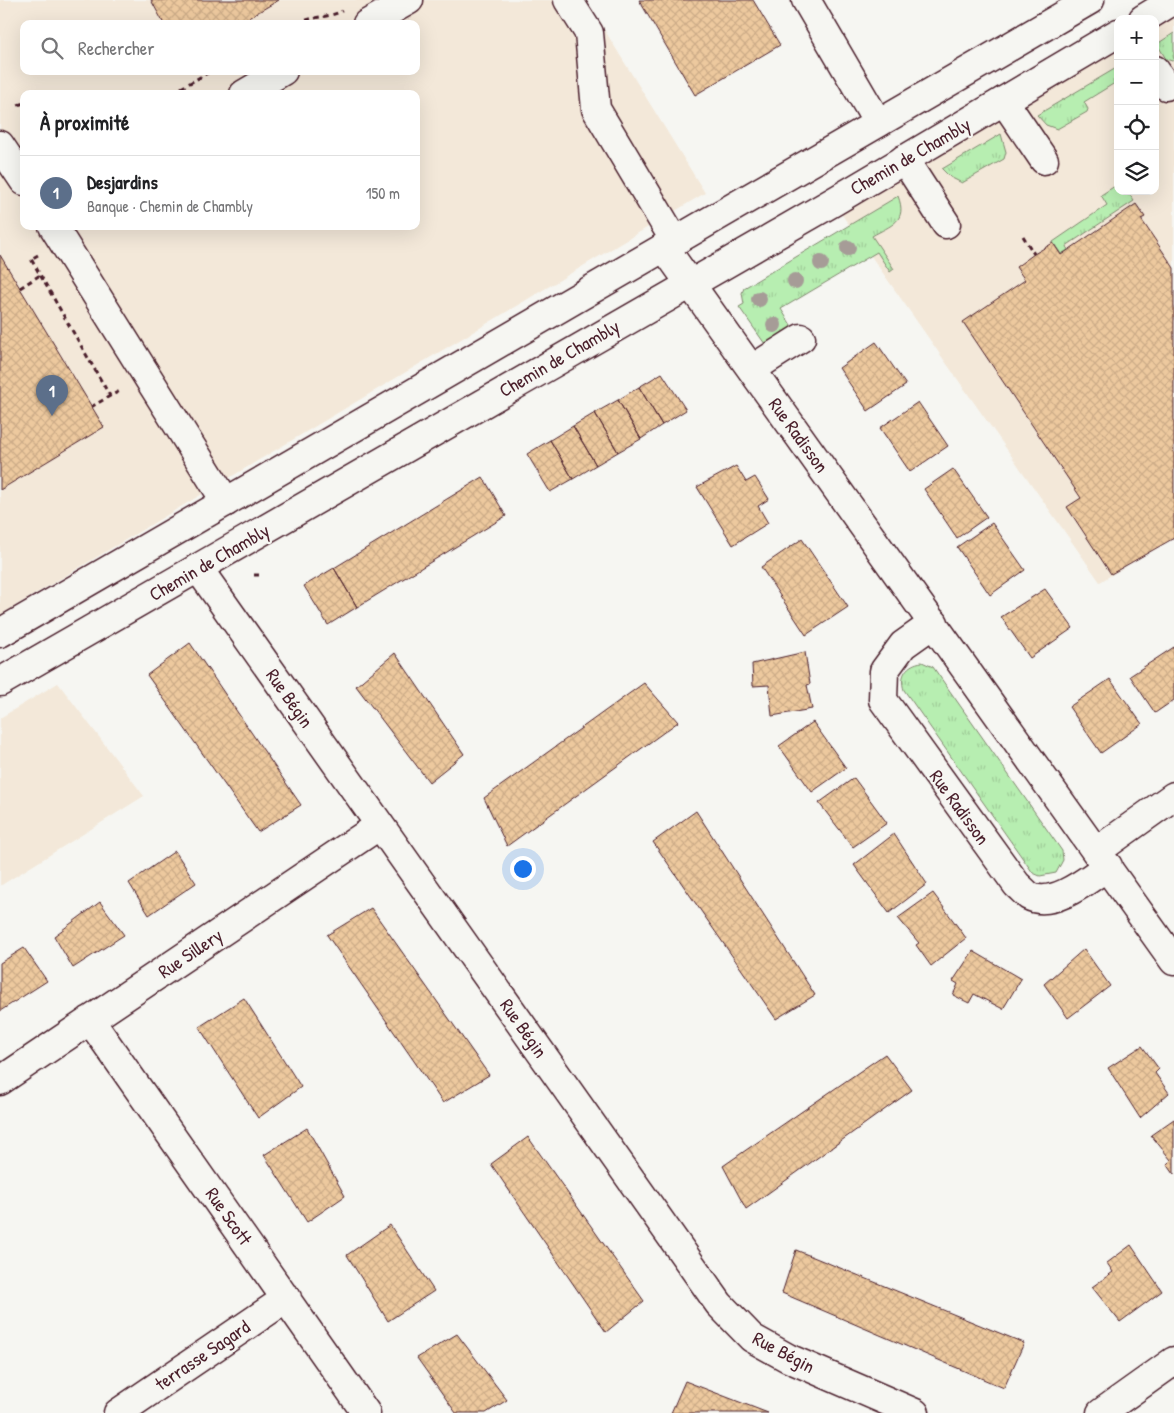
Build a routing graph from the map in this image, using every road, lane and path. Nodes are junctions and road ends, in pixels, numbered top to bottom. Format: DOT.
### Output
graph roads {
  1 [pos="409,0"];
  2 [pos="568,0"];
  3 [pos="806,0"];
  4 [pos="1090,0"];
  5 [pos="1174,0"];
  6 [pos="1149,15"];
  7 [pos="357,16"];
  8 [pos="305,20"];
  9 [pos="1114,35"];
  10 [pos="204,75"];
  11 [pos="276,75"];
  12 [pos="180,88"];
  13 [pos="251,90"];
  14 [pos="1004,101"];
  15 [pos="878,123"];
  16 [pos="0,145"];
  17 [pos="904,160"];
  18 [pos="1044,160"];
  19 [pos="20,175"];
  20 [pos="946,224"];
  21 [pos="58,234"];
  22 [pos="1023,236"];
  23 [pos="669,244"];
  24 [pos="1034,254"];
  25 [pos="40,275"];
  26 [pos="690,282"];
  27 [pos="20,288"];
  28 [pos="801,338"];
  29 [pos="752,369"];
  30 [pos="147,376"];
  31 [pos="110,396"];
  32 [pos="91,406"];
  33 [pos="226,502"];
  34 [pos="198,568"];
  35 [pos="259,575"];
  36 [pos="254,576"];
  37 [pos="934,623"];
  38 [pos="0,633"];
  39 [pos="0,682"];
  40 [pos="1174,796"];
  41 [pos="380,825"];
  42 [pos="1102,858"];
  43 [pos="1174,961"];
  44 [pos="90,1020"];
  45 [pos="0,1081"];
  46 [pos="287,1298"];
  47 [pos="1174,1361"];
  48 [pos="118,1413"];
  49 [pos="366,1413"];
  50 [pos="915,1413"];
  51 [pos="1101,1413"];
  1 -- 7 [label="street"];
  2 -- 23 [label="street, Rue Radisson"];
  3 -- 15 [label="street"];
  4 -- 15 [label="street"];
  5 -- 6 [label="street"];
  7 -- 8 [label="path"];
  9 -- 14 [label="street, Chemin de Chambly"];
  10 -- 12 [label="path"];
  11 -- 13 [label="street"];
  14 -- 17 [label="street, Chemin de Chambly"];
  14 -- 18 [label="street"];
  15 -- 23 [label="street"];
  16 -- 19 [label="street"];
  17 -- 20 [label="street"];
  17 -- 26 [label="street, Chemin de Chambly"];
  21 -- 25 [label="path"];
  21 -- 30 [label="street"];
  22 -- 24 [label="path"];
  23 -- 26 [label="street, Rue Radisson"];
  23 -- 33 [label="street"];
  25 -- 27 [label="path"];
  25 -- 31 [label="path"];
  26 -- 29 [label="street, Rue Radisson"];
  26 -- 34 [label="street, Chemin de Chambly"];
  28 -- 29 [label="street"];
  29 -- 37 [label="street, Rue Radisson"];
  30 -- 31 [label="path"];
  30 -- 33 [label="street"];
  31 -- 32 [label="path"];
  33 -- 38 [label="street"];
  34 -- 39 [label="street, Chemin de Chambly"];
  34 -- 41 [label="street, Rue Bégin"];
  35 -- 36 [label="path"];
  37 -- 42 [label="street, Rue Radisson"];
  37 -- 42 [label="street, Rue Radisson"];
  40 -- 42 [label="street"];
  41 -- 44 [label="street, Rue Sillery"];
  41 -- 50 [label="street, Rue Bégin"];
  42 -- 43 [label="street, Rue Radisson"];
  44 -- 45 [label="street, Rue Sillery"];
  44 -- 46 [label="street, Rue Scott"];
  46 -- 48 [label="street, terrasse Sagard"];
  46 -- 49 [label="street, Rue Scott"];
  47 -- 51 [label="street"];
}
